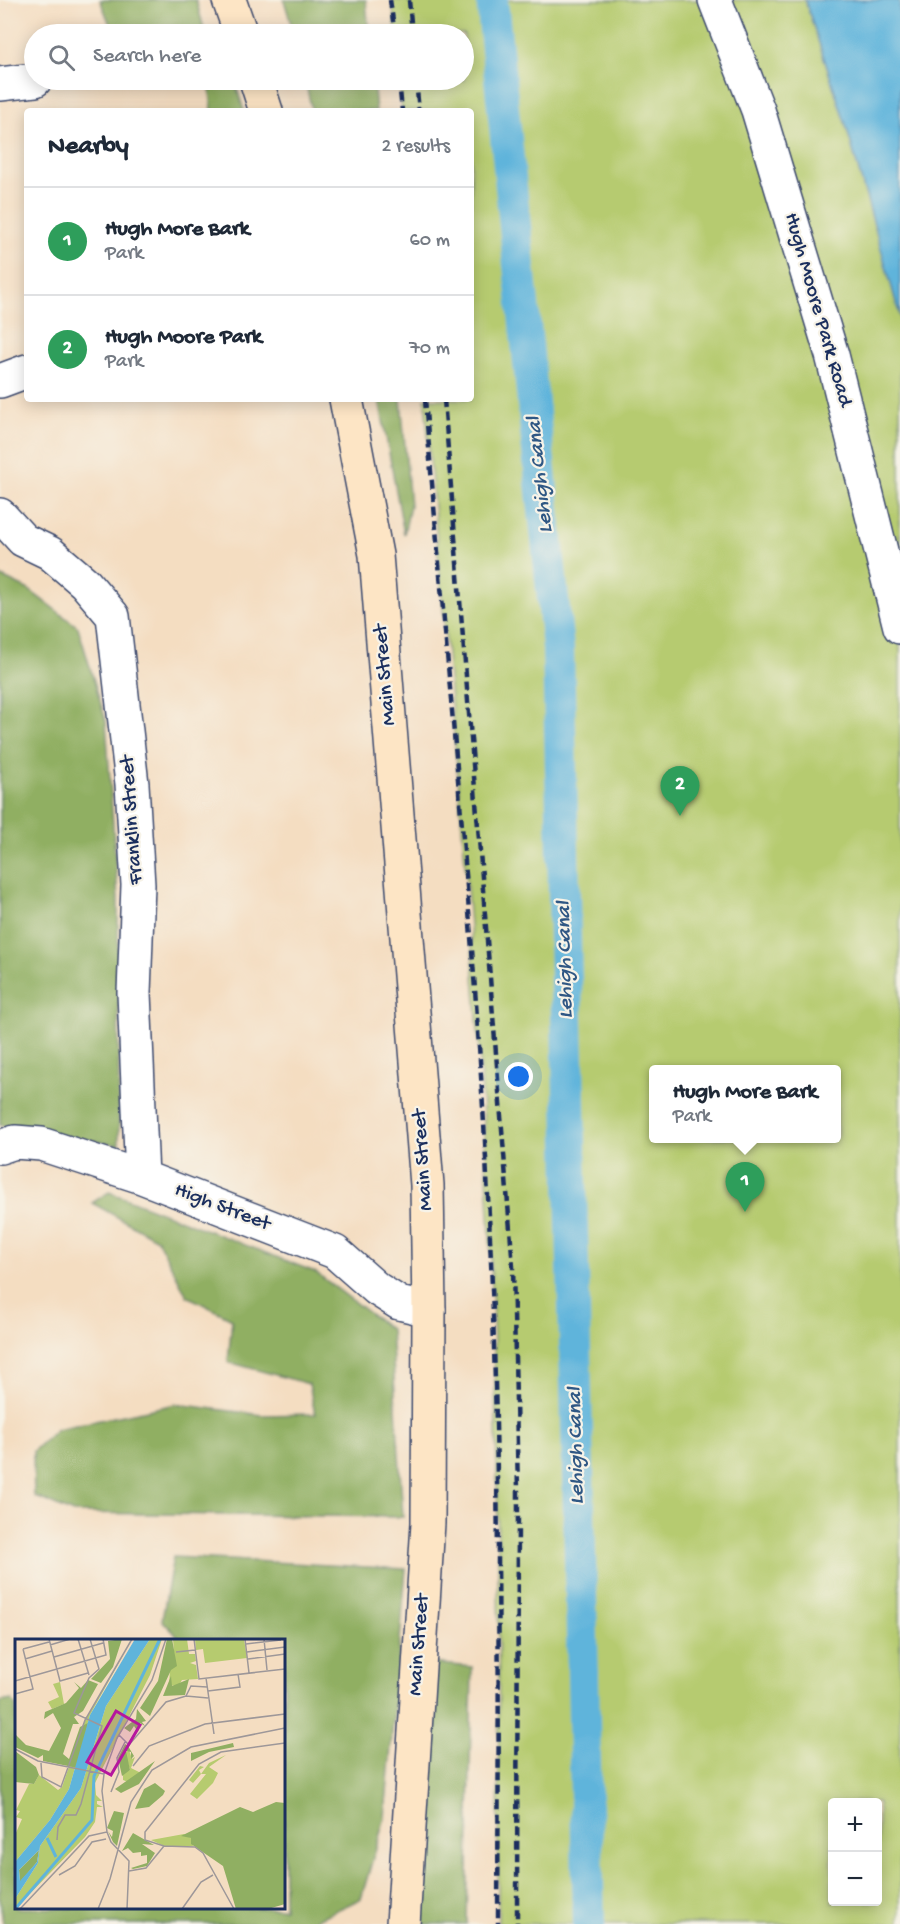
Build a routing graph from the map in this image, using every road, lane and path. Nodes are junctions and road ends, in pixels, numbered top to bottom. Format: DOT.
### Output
graph roads {
  1 [pos="229,0"];
  2 [pos="715,0"];
  3 [pos="237,24"];
  4 [pos="24,81"];
  5 [pos="0,84"];
  6 [pos="259,90"];
  7 [pos="265,108"];
  8 [pos="24,372"];
  9 [pos="0,381"];
  10 [pos="347,402"];
  11 [pos="0,515"];
  12 [pos="900,627"];
  13 [pos="0,1147"];
  14 [pos="142,1177"];
  15 [pos="429,1310"];
  16 [pos="403,1924"];
  1 -- 3 [label="street"];
  2 -- 12 [label="street, Hugh Moore Park Road"];
  4 -- 5 [label="street"];
  6 -- 7 [label="street"];
  8 -- 9 [label="street"];
  10 -- 15 [label="street, Main Street"];
  11 -- 14 [label="street, Franklin Street"];
  13 -- 14 [label="street, High Street"];
  14 -- 15 [label="street, High Street"];
  15 -- 16 [label="street, Main Street"];
}
